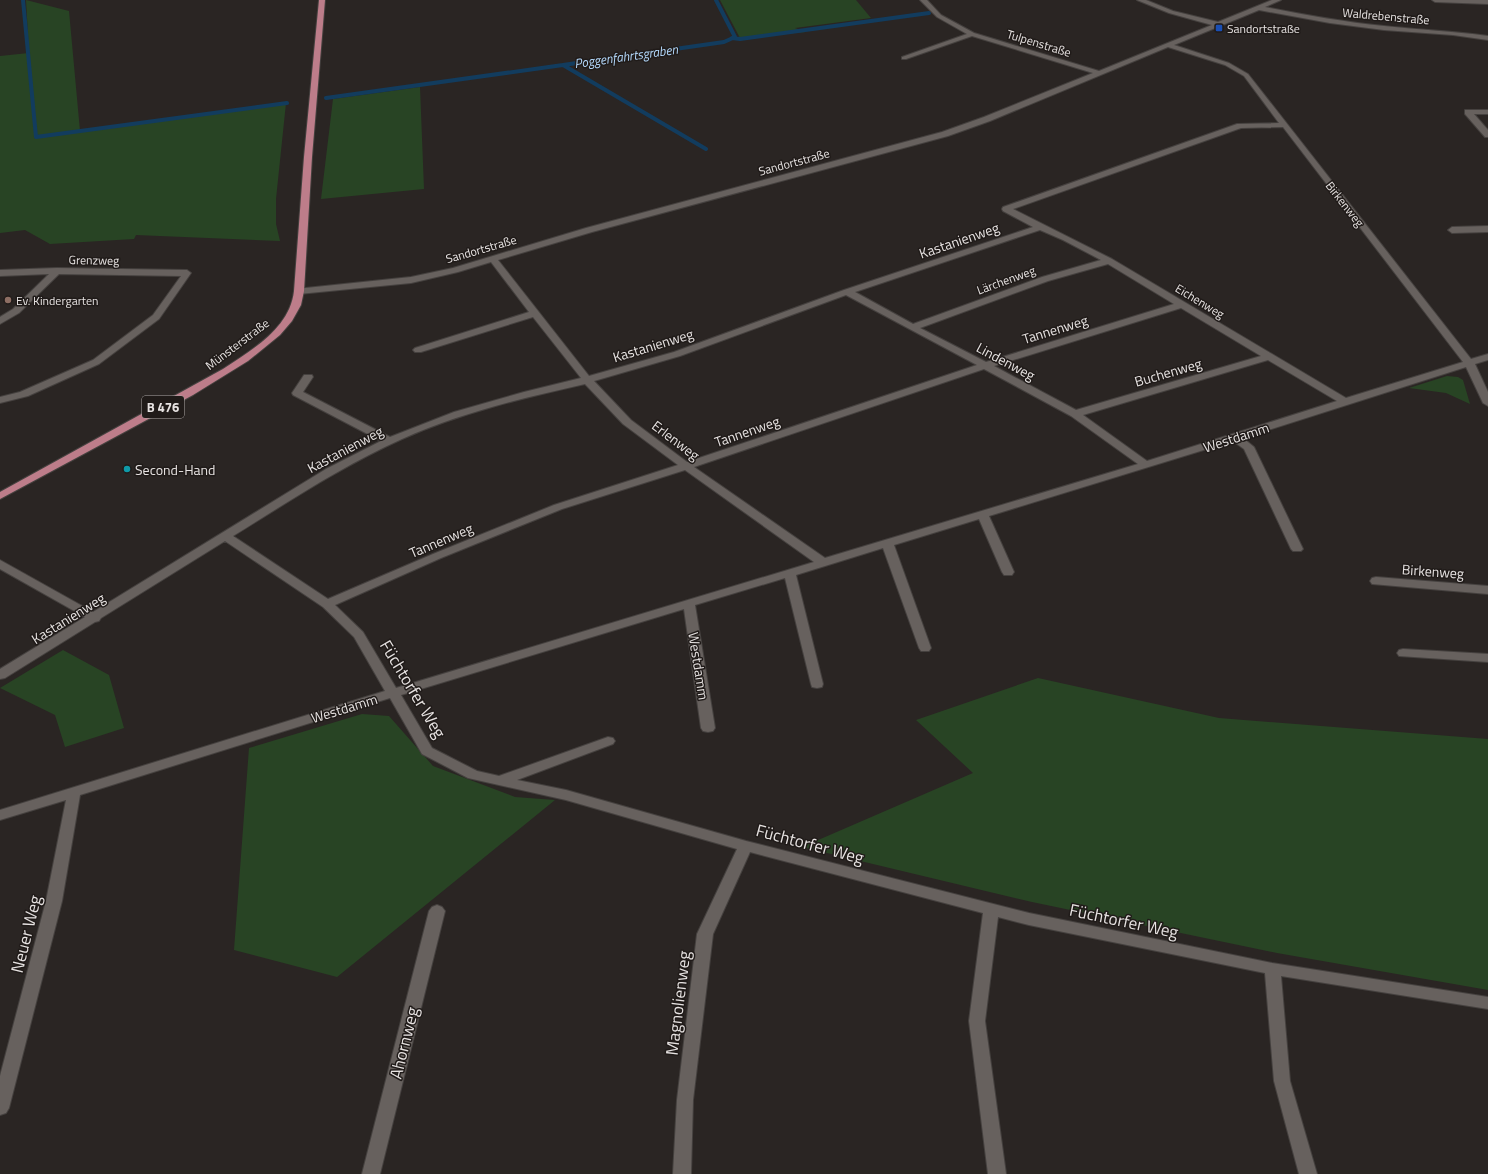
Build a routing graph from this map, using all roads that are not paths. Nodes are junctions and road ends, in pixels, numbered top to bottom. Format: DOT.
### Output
graph roads {
  1 [pos="322,0"];
  2 [pos="923,0"];
  3 [pos="1140,0"];
  4 [pos="1278,0"];
  5 [pos="1435,0"];
  6 [pos="1479,2"];
  7 [pos="1488,2"];
  8 [pos="1488,7"];
  9 [pos="1258,8"];
  10 [pos="1218,24"];
  11 [pos="1488,32"];
  12 [pos="1453,33"];
  13 [pos="972,34"];
  14 [pos="1488,38"];
  15 [pos="1168,45"];
  16 [pos="904,58"];
  17 [pos="1099,73"];
  18 [pos="1488,112"];
  19 [pos="1284,125"];
  20 [pos="1488,135"];
  21 [pos="1040,227"];
  22 [pos="1488,229"];
  23 [pos="1452,230"];
  24 [pos="493,259"];
  25 [pos="1109,261"];
  26 [pos="57,271"];
  27 [pos="0,272"];
  28 [pos="300,291"];
  29 [pos="847,292"];
  30 [pos="1183,304"];
  31 [pos="536,313"];
  32 [pos="0,321"];
  33 [pos="913,327"];
  34 [pos="418,350"];
  35 [pos="1269,357"];
  36 [pos="1488,357"];
  37 [pos="1469,363"];
  38 [pos="985,366"];
  39 [pos="308,377"];
  40 [pos="588,380"];
  41 [pos="0,400"];
  42 [pos="1346,402"];
  43 [pos="1488,403"];
  44 [pos="1074,414"];
  45 [pos="1235,437"];
  46 [pos="389,441"];
  47 [pos="1146,465"];
  48 [pos="686,466"];
  49 [pos="0,496"];
  50 [pos="982,514"];
  51 [pos="225,536"];
  52 [pos="887,543"];
  53 [pos="1297,549"];
  54 [pos="824,563"];
  55 [pos="0,564"];
  56 [pos="1008,572"];
  57 [pos="790,573"];
  58 [pos="1376,581"];
  59 [pos="1488,590"];
  60 [pos="327,604"];
  61 [pos="689,604"];
  62 [pos="95,618"];
  63 [pos="925,648"];
  64 [pos="1403,653"];
  65 [pos="1488,658"];
  66 [pos="0,675"];
  67 [pos="817,684"];
  68 [pos="393,693"];
  69 [pos="708,728"];
  70 [pos="608,741"];
  71 [pos="499,781"];
  72 [pos="74,792"];
  73 [pos="0,815"];
  74 [pos="746,846"];
  75 [pos="437,911"];
  76 [pos="990,911"];
  77 [pos="1272,969"];
  78 [pos="1488,1003"];
  79 [pos="0,1108"];
  80 [pos="371,1174"];
  81 [pos="682,1174"];
  82 [pos="997,1174"];
  83 [pos="1308,1174"];
  1 -- 28 [label="main road, Münsterstraße / B 476"];
  2 -- 13 [label="street, Tulpenstraße"];
  3 -- 10 [label="street"];
  4 -- 9 [label="street, Sandortstraße"];
  5 -- 6 [label="street"];
  6 -- 7 [label="street"];
  6 -- 8 [label="street"];
  9 -- 10 [label="street, Sandortstraße"];
  9 -- 12 [label="street, Waldrebenstraße"];
  10 -- 15 [label="street, Sandortstraße"];
  11 -- 12 [label="street"];
  12 -- 14 [label="street, Waldrebenstraße"];
  13 -- 16 [label="street"];
  13 -- 17 [label="street, Tulpenstraße"];
  15 -- 17 [label="street, Sandortstraße"];
  15 -- 19 [label="street, Birkenweg"];
  17 -- 24 [label="street, Sandortstraße"];
  18 -- 20 [label="street"];
  19 -- 21 [label="street, Kastanienweg"];
  19 -- 37 [label="street, Birkenweg"];
  21 -- 25 [label="street, Eichenweg"];
  21 -- 29 [label="street, Kastanienweg"];
  22 -- 23 [label="street"];
  24 -- 28 [label="street, Sandortstraße"];
  24 -- 31 [label="street, Erlenweg"];
  25 -- 30 [label="street, Eichenweg"];
  25 -- 33 [label="street, Lärchenweg"];
  26 -- 27 [label="street, Grenzweg"];
  26 -- 32 [label="street"];
  26 -- 41 [label="street, Grenzweg"];
  28 -- 49 [label="main road, Münsterstraße / B 476"];
  29 -- 33 [label="street, Lindenweg"];
  29 -- 40 [label="street, Kastanienweg"];
  30 -- 35 [label="street, Eichenweg"];
  30 -- 38 [label="street, Tannenweg"];
  31 -- 34 [label="street"];
  31 -- 40 [label="street, Erlenweg"];
  33 -- 38 [label="street, Lindenweg"];
  35 -- 42 [label="street, Eichenweg"];
  35 -- 44 [label="street, Buchenweg"];
  36 -- 37 [label="street, Westdamm"];
  37 -- 42 [label="street, Westdamm"];
  37 -- 43 [label="street, Birkenweg"];
  38 -- 44 [label="street, Lindenweg"];
  38 -- 48 [label="street, Tannenweg"];
  39 -- 46 [label="street"];
  40 -- 46 [label="street, Kastanienweg"];
  40 -- 48 [label="street, Erlenweg"];
  42 -- 45 [label="street, Westdamm"];
  44 -- 47 [label="street, Lindenweg"];
  45 -- 47 [label="street, Westdamm"];
  45 -- 53 [label="street"];
  46 -- 51 [label="street, Kastanienweg"];
  47 -- 50 [label="street, Westdamm"];
  48 -- 54 [label="street, Erlenweg"];
  48 -- 60 [label="street, Tannenweg"];
  50 -- 52 [label="street, Westdamm"];
  50 -- 56 [label="street"];
  51 -- 60 [label="street, Füchtorfer Weg"];
  51 -- 62 [label="street, Kastanienweg"];
  52 -- 54 [label="street, Westdamm"];
  52 -- 63 [label="street"];
  54 -- 57 [label="street, Westdamm"];
  55 -- 62 [label="street"];
  57 -- 61 [label="street, Westdamm"];
  57 -- 67 [label="street"];
  58 -- 59 [label="street, Birkenweg"];
  60 -- 68 [label="street, Füchtorfer Weg"];
  61 -- 68 [label="street, Westdamm"];
  61 -- 69 [label="street, Westdamm"];
  62 -- 66 [label="street, Kastanienweg"];
  64 -- 65 [label="street"];
  68 -- 71 [label="street, Füchtorfer Weg"];
  68 -- 72 [label="street, Westdamm"];
  70 -- 71 [label="street"];
  71 -- 74 [label="street, Füchtorfer Weg"];
  72 -- 73 [label="street, Westdamm"];
  72 -- 79 [label="street, Neuer Weg"];
  74 -- 76 [label="street, Füchtorfer Weg"];
  74 -- 81 [label="street, Magnolienweg"];
  75 -- 80 [label="street, Ahornweg"];
  76 -- 77 [label="street, Füchtorfer Weg"];
  76 -- 82 [label="street"];
  77 -- 78 [label="street, Füchtorfer Weg"];
  77 -- 83 [label="street"];
}
